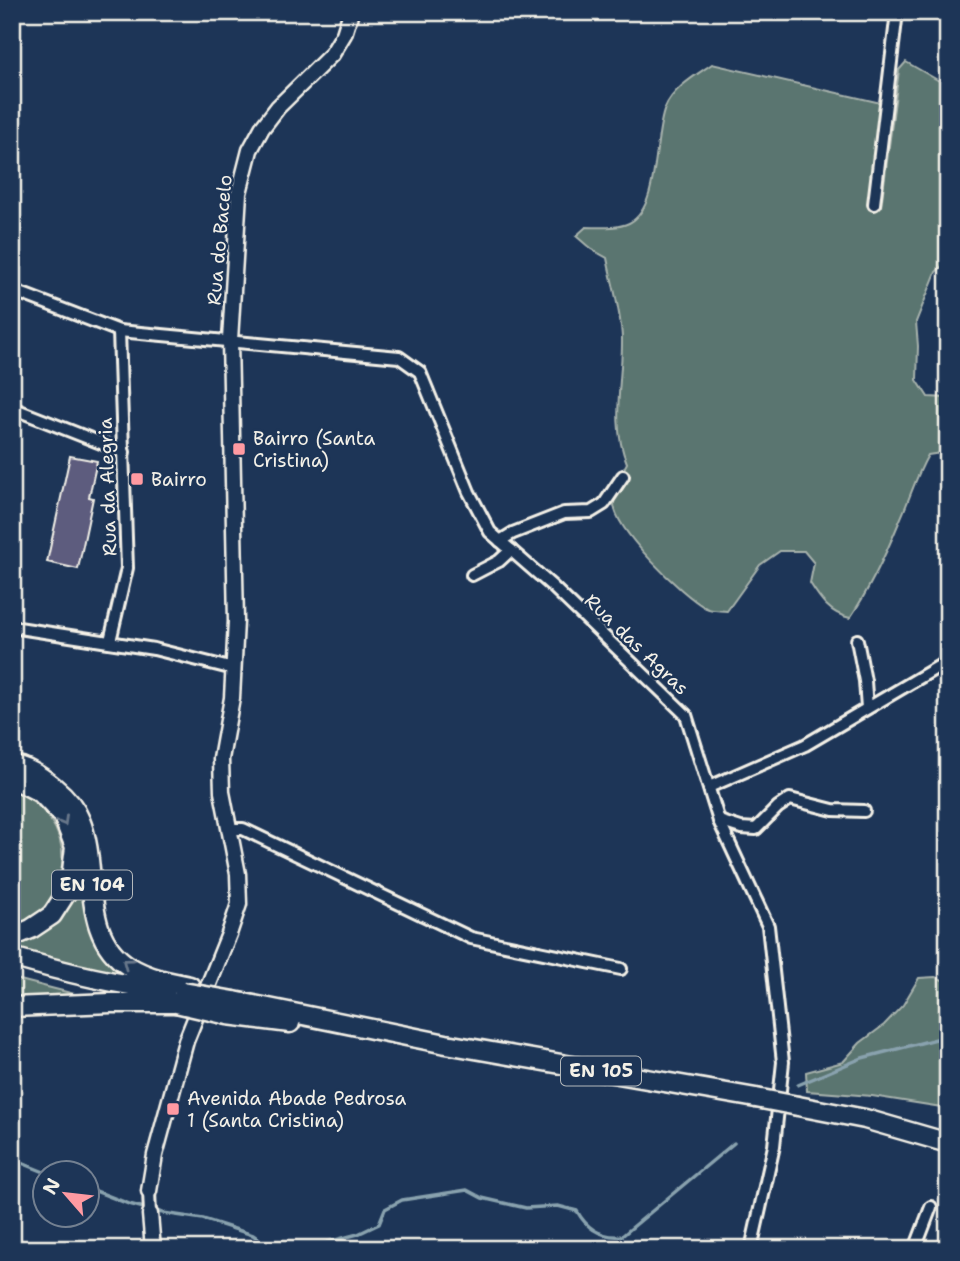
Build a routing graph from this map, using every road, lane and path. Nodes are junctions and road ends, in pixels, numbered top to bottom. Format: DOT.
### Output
graph roads {
  1 [pos="351,12"];
  2 [pos="897,12"];
  3 [pos="874,204"];
  4 [pos="12,290"];
  5 [pos="119,331"];
  6 [pos="230,340"];
  7 [pos="12,408"];
  8 [pos="124,452"];
  9 [pos="623,476"];
  10 [pos="500,541"];
  11 [pos="511,550"];
  12 [pos="472,576"];
  13 [pos="12,627"];
  14 [pos="856,640"];
  15 [pos="110,641"];
  16 [pos="948,661"];
  17 [pos="234,669"];
  18 [pos="867,708"];
  19 [pos="12,765"];
  20 [pos="12,778"];
  21 [pos="709,787"];
  22 [pos="864,811"];
  23 [pos="719,821"];
  24 [pos="229,829"];
  25 [pos="12,937"];
  26 [pos="12,957"];
  27 [pos="12,967"];
  28 [pos="621,969"];
  29 [pos="183,994"];
  30 [pos="12,1007"];
  31 [pos="231,1008"];
  32 [pos="948,1143"];
  33 [pos="149,1191"];
  34 [pos="931,1207"];
  35 [pos="150,1214"];
  36 [pos="153,1249"];
  37 [pos="751,1249"];
  38 [pos="915,1249"];
  1 -- 6 [label="street, Rua do Bacelo"];
  2 -- 3 [label="street"];
  4 -- 5 [label="street, Rua das Agras"];
  5 -- 6 [label="street, Rua das Agras"];
  5 -- 8 [label="street, Rua da Alegria"];
  6 -- 10 [label="street, Rua das Agras"];
  6 -- 17 [label="street, Rua do Bacelo"];
  7 -- 8 [label="street"];
  8 -- 15 [label="street, Rua da Alegria"];
  9 -- 10 [label="street"];
  10 -- 11 [label="street, Rua das Agras"];
  11 -- 12 [label="street"];
  11 -- 21 [label="street, Rua das Agras"];
  13 -- 15 [label="street"];
  14 -- 18 [label="street"];
  15 -- 17 [label="street"];
  16 -- 18 [label="street"];
  17 -- 24 [label="street, Rua do Bacelo"];
  18 -- 21 [label="street"];
  29 -- 19 [label="main road, EN 104, one-way"];
  20 -- 25 [label="main road, EN 104, one-way"];
  21 -- 23 [label="street, Rua das Agras"];
  22 -- 23 [label="street"];
  23 -- 37 [label="street, Rua das Agras"];
  24 -- 28 [label="street"];
  24 -- 33 [label="street, Rua do Bacelo"];
  26 -- 29 [label="main road"];
  27 -- 29 [label="main road"];
  29 -- 30 [label="main road, EN 104"];
  29 -- 31 [label="main road, EN 104, bridge"];
  31 -- 32 [label="main road, EN 105, bridge"];
  33 -- 35 [label="street"];
  34 -- 38 [label="street"];
  35 -- 36 [label="street"];
}
